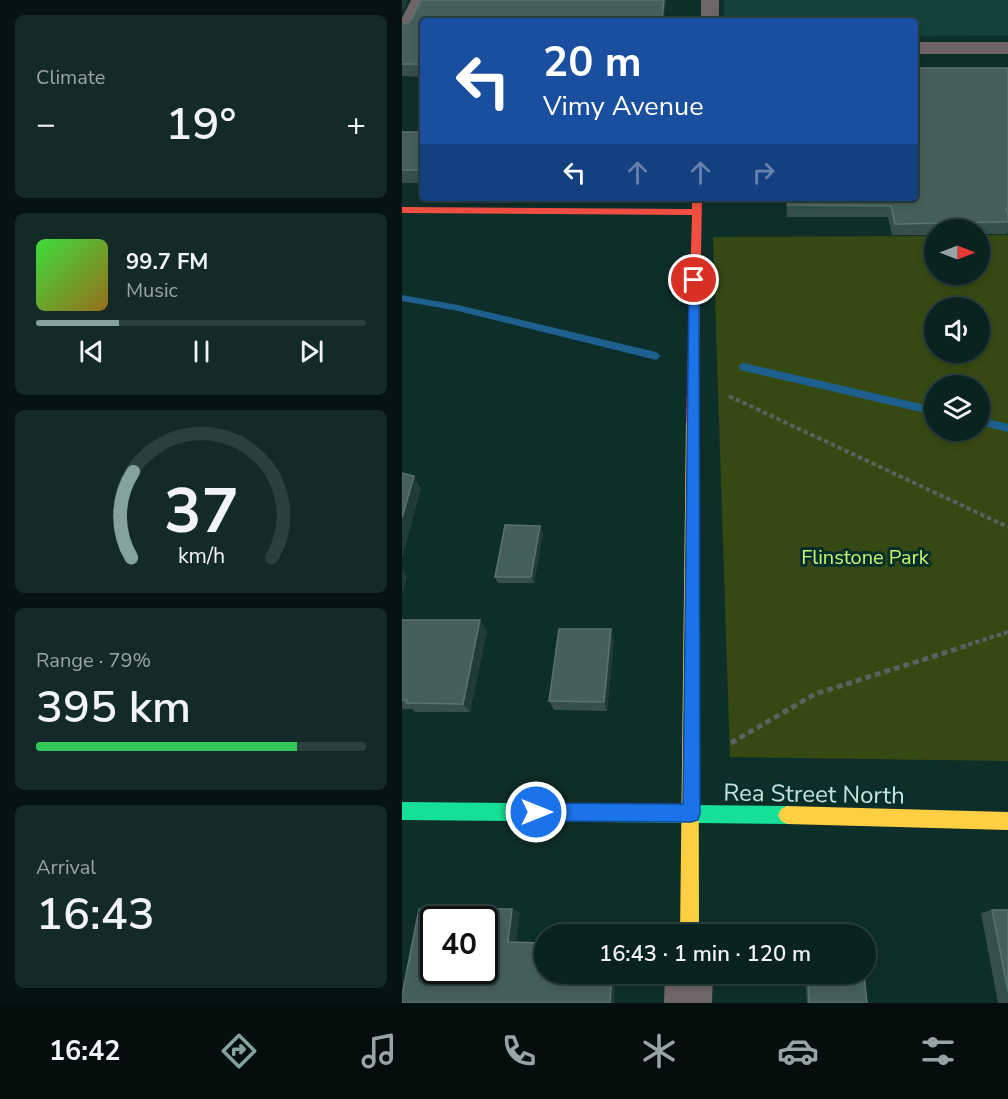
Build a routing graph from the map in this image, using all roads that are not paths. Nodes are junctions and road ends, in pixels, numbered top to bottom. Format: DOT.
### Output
graph roads {
  1 [pos="420,0"];
  2 [pos="710,0"];
  3 [pos="710,18"];
  4 [pos="410,29"];
  5 [pos="918,48"];
  6 [pos="1008,48"];
  7 [pos="696,205"];
  8 [pos="402,210"];
  9 [pos="402,811"];
  10 [pos="691,813"];
  11 [pos="1008,821"];
  12 [pos="689,924"];
  13 [pos="688,984"];
  14 [pos="688,1003"];
  1 -- 4 [label="street"];
  2 -- 3 [label="street"];
  5 -- 6 [label="street"];
  7 -- 8 [label="street"];
  7 -- 10 [label="street"];
  9 -- 10 [label="street, Rea Street North"];
  10 -- 11 [label="street, Rea Street North"];
  10 -- 12 [label="street"];
  13 -- 14 [label="street"];
}
